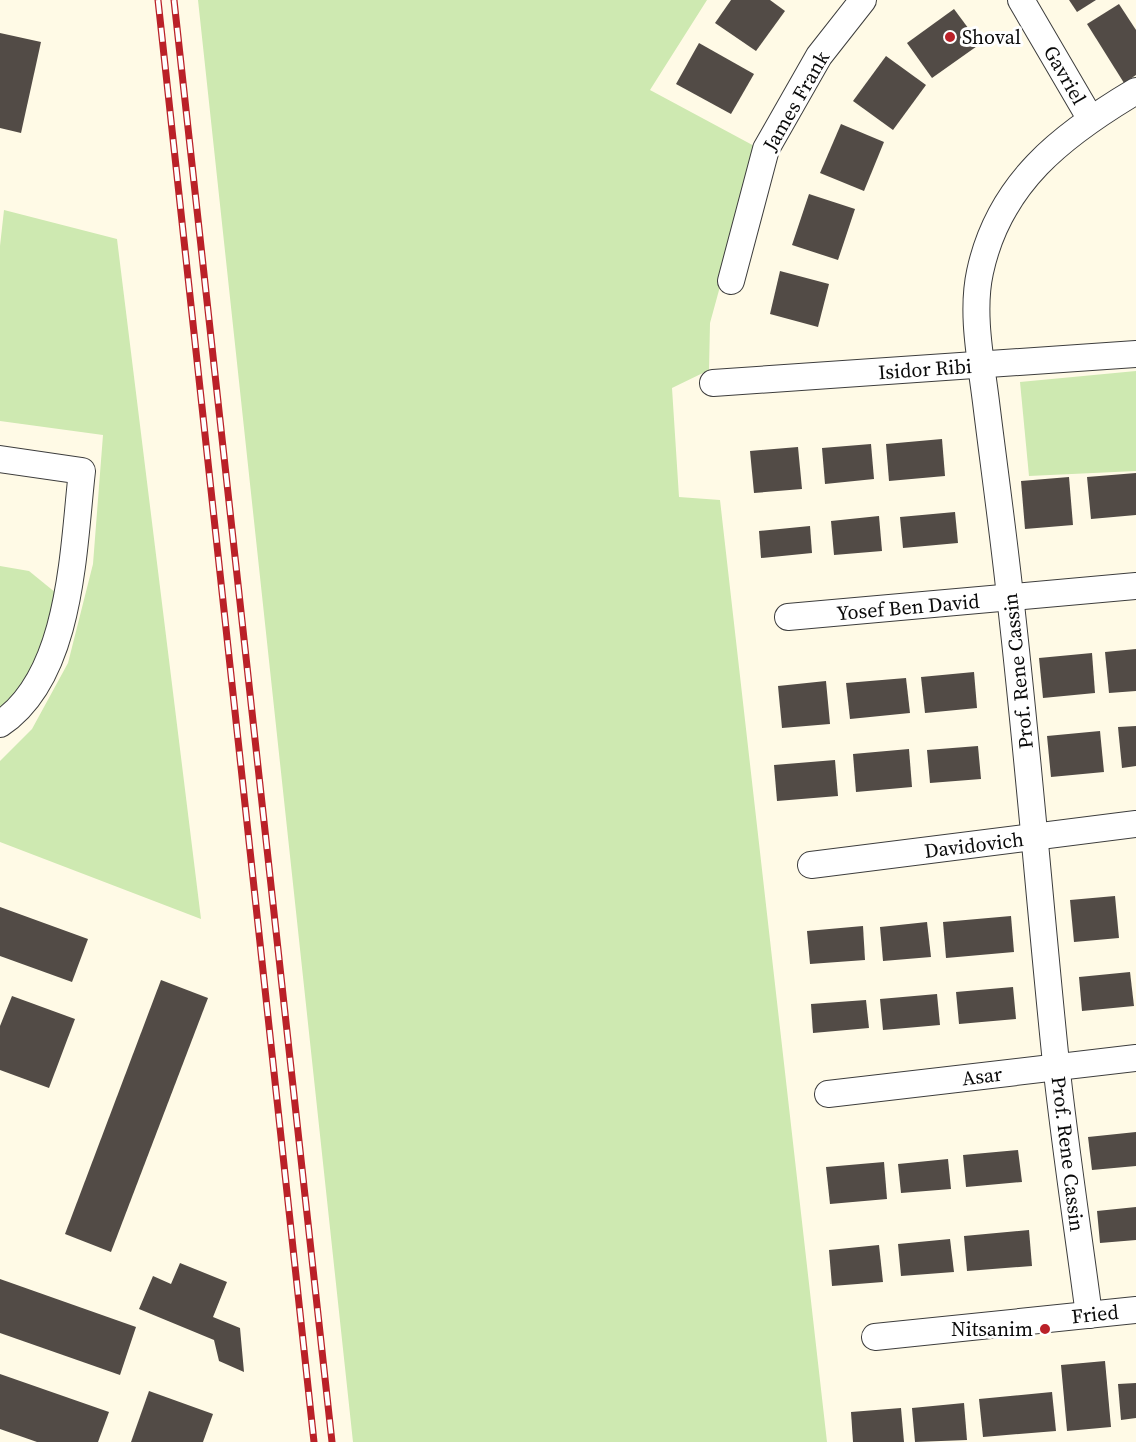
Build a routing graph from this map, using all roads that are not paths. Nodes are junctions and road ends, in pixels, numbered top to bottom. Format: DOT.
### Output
graph roads {
  1 [pos="863,0"];
  2 [pos="1021,0"];
  3 [pos="1136,91"];
  4 [pos="1090,118"];
  5 [pos="731,281"];
  6 [pos="1136,354"];
  7 [pos="981,365"];
  8 [pos="713,383"];
  9 [pos="0,459"];
  10 [pos="1136,586"];
  11 [pos="1011,598"];
  12 [pos="788,617"];
  13 [pos="0,724"];
  14 [pos="1136,824"];
  15 [pos="1034,837"];
  16 [pos="811,865"];
  17 [pos="1136,1058"];
  18 [pos="1057,1067"];
  19 [pos="828,1094"];
  20 [pos="1136,1310"];
  21 [pos="1089,1315"];
  22 [pos="875,1337"];
  1 -- 5 [label="street, James Frank"];
  2 -- 4 [label="street, Gavriel"];
  3 -- 4 [label="street, Prof. Rene Cassin"];
  4 -- 7 [label="street, Prof. Rene Cassin"];
  6 -- 7 [label="street, Isidor Ribi"];
  7 -- 8 [label="street, Isidor Ribi"];
  7 -- 11 [label="street, Prof. Rene Cassin"];
  9 -- 13 [label="street"];
  10 -- 11 [label="street, Yosef Ben David"];
  11 -- 12 [label="street, Yosef Ben David"];
  11 -- 15 [label="street, Prof. Rene Cassin"];
  14 -- 15 [label="street, Davidovich"];
  15 -- 16 [label="street, Davidovich"];
  15 -- 18 [label="street, Prof. Rene Cassin"];
  17 -- 18 [label="street, Asar"];
  18 -- 19 [label="street, Asar"];
  18 -- 21 [label="street, Prof. Rene Cassin"];
  20 -- 21 [label="street, Fried"];
  21 -- 22 [label="street, Fried"];
}
